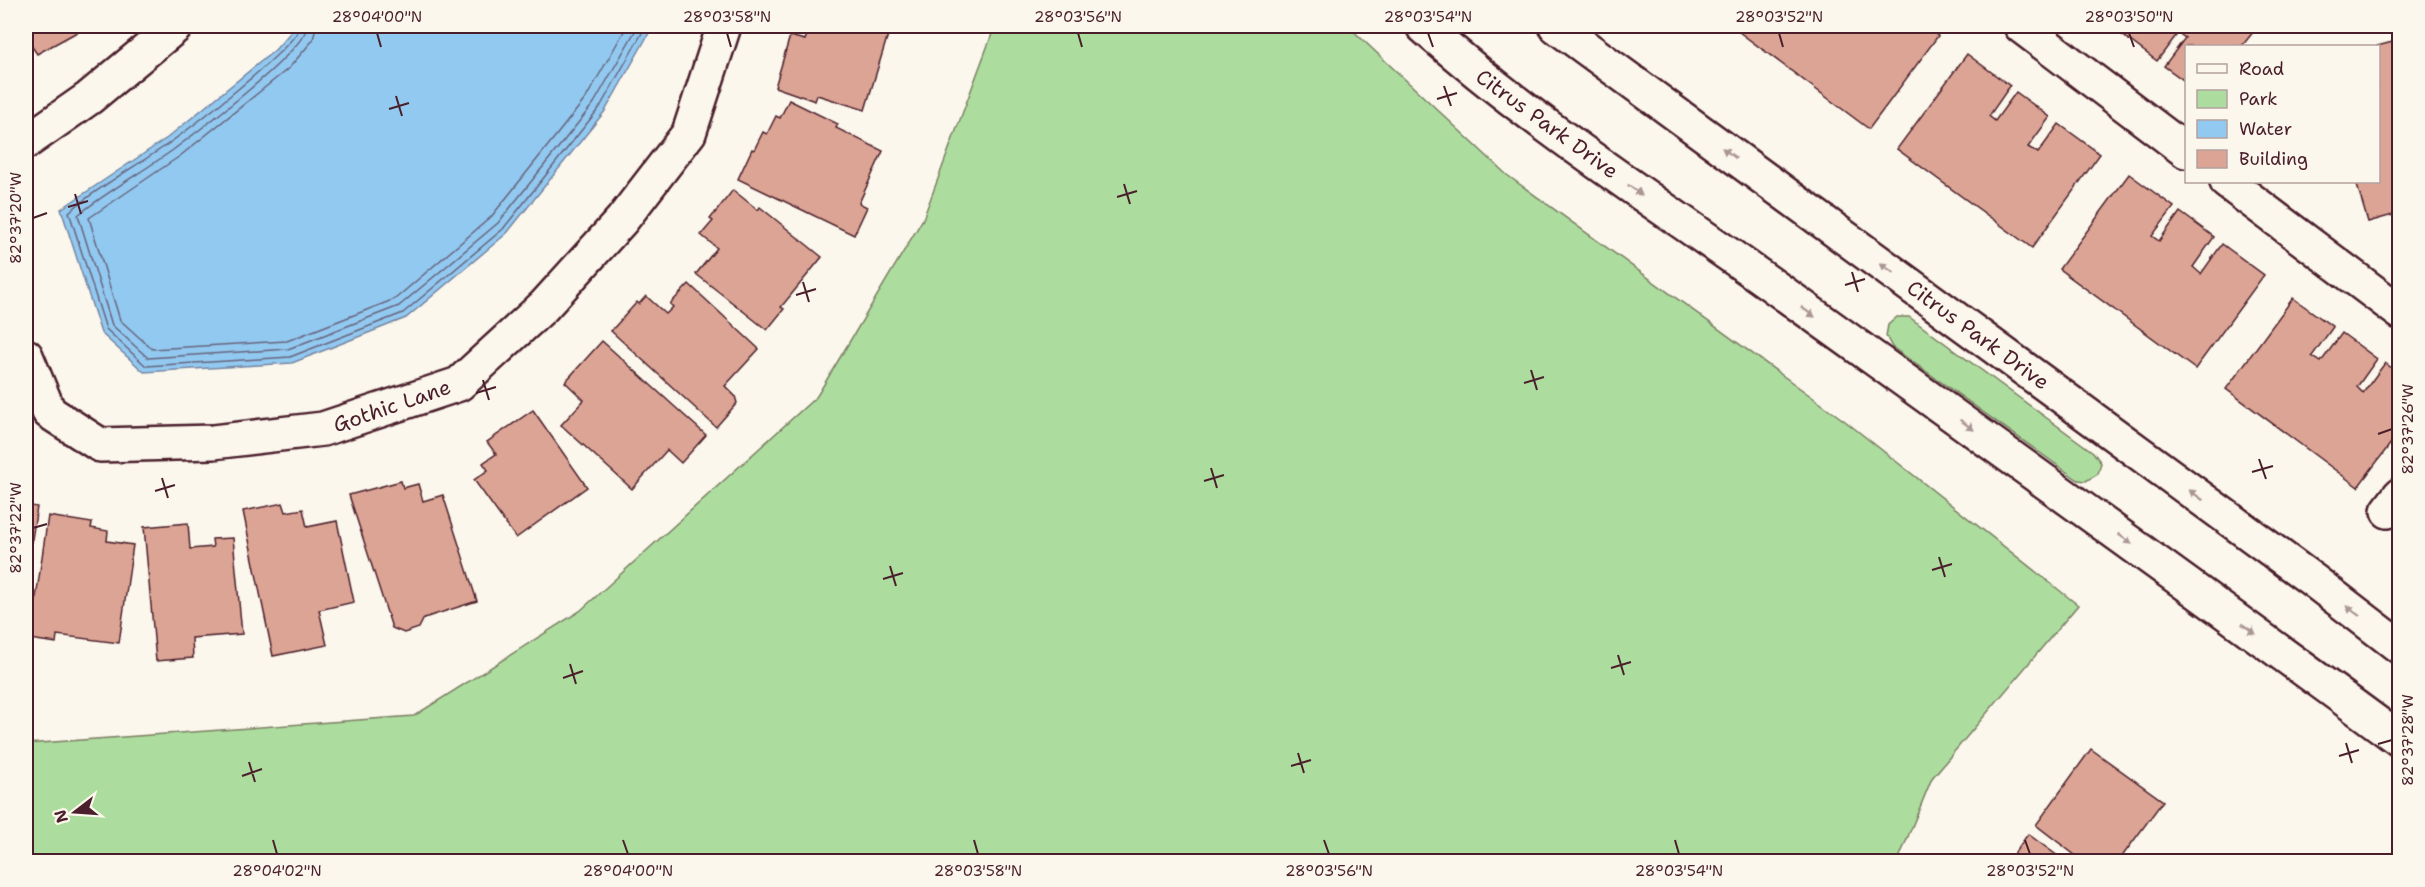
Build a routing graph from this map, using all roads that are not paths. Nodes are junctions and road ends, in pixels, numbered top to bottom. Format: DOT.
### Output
graph roads {
  1 [pos="176,26"];
  2 [pos="724,26"];
  3 [pos="1423,26"];
  4 [pos="1556,26"];
  5 [pos="2021,26"];
  6 [pos="26,142"];
  7 [pos="2185,149"];
  8 [pos="2228,183"];
  9 [pos="2400,312"];
  10 [pos="26,356"];
  11 [pos="2400,647"];
  12 [pos="2400,740"];
  1 -- 6 [label="street"];
  2 -- 10 [label="street, Gothic Lane"];
  3 -- 12 [label="street, Citrus Park Drive, one-way"];
  11 -- 4 [label="street, Citrus Park Drive, one-way"];
  5 -- 7 [label="street"];
  8 -- 9 [label="street"];
}
